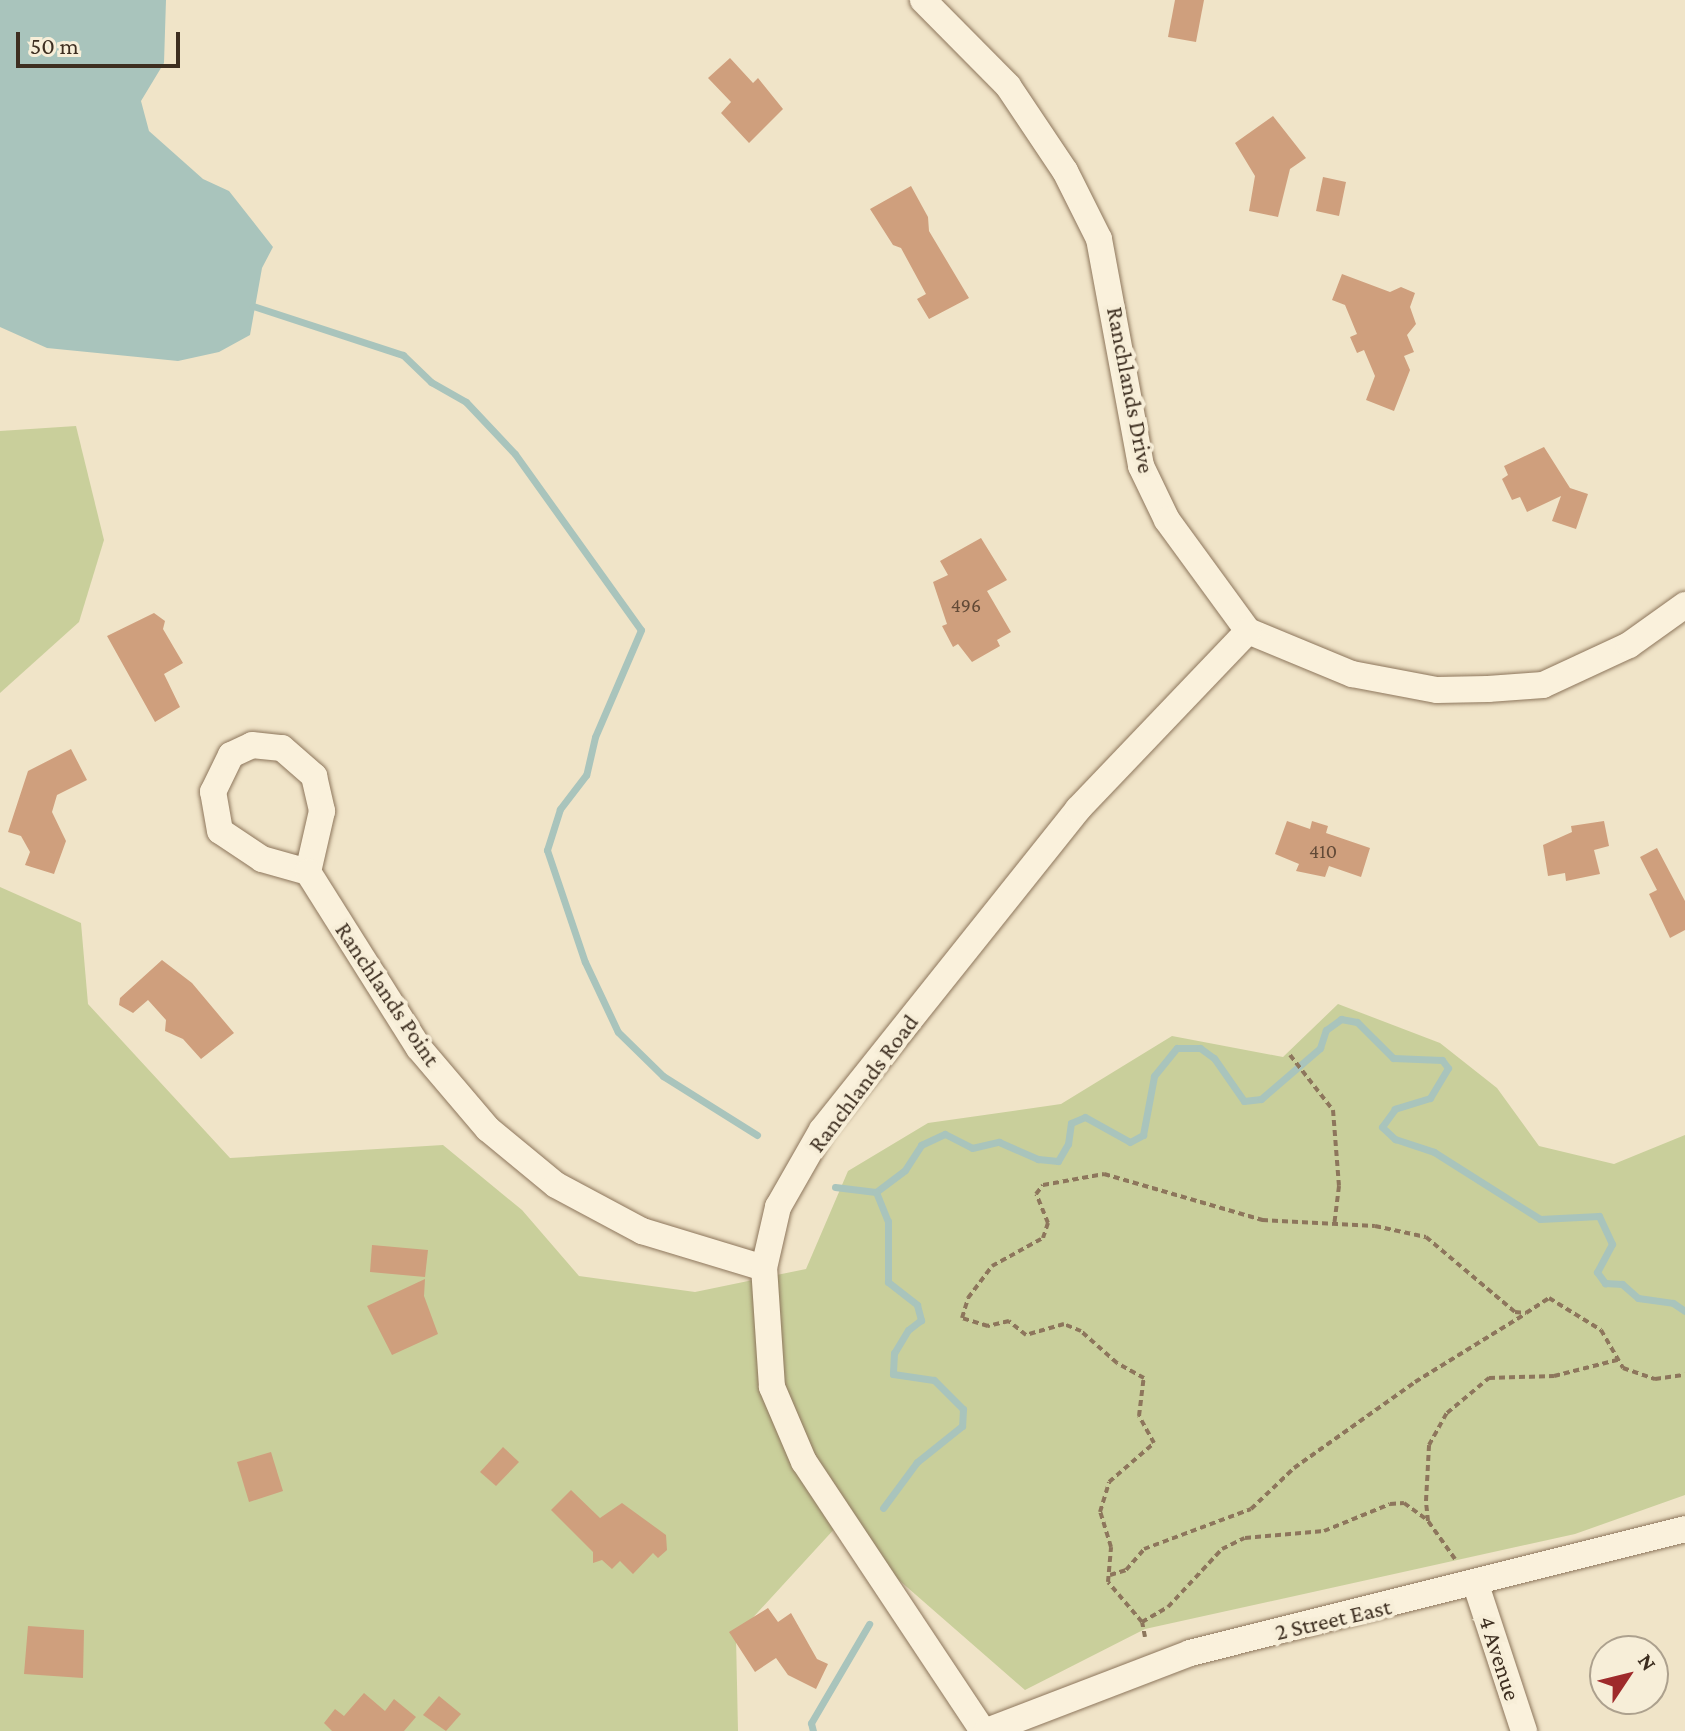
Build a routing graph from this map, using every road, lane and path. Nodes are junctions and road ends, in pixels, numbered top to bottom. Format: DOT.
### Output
graph roads {
  1 [pos="923,0"];
  2 [pos="1685,605"];
  3 [pos="1248,631"];
  4 [pos="308,872"];
  5 [pos="1290,1055"];
  6 [pos="1334,1226"];
  7 [pos="764,1268"];
  8 [pos="1526,1313"];
  9 [pos="1617,1360"];
  10 [pos="1685,1375"];
  11 [pos="1428,1521"];
  12 [pos="1685,1529"];
  13 [pos="1455,1559"];
  14 [pos="1110,1575"];
  15 [pos="1476,1585"];
  16 [pos="1142,1622"];
  17 [pos="1145,1637"];
  18 [pos="985,1731"];
  19 [pos="1524,1731"];
  1 -- 3 [label="street, Ranchlands Drive"];
  2 -- 3 [label="street"];
  3 -- 7 [label="street, Ranchlands Road"];
  4 -- 4 [label="street"];
  4 -- 7 [label="street, Ranchlands Point"];
  5 -- 6 [label="path"];
  6 -- 8 [label="path"];
  6 -- 14 [label="path"];
  7 -- 18 [label="street, Ranchlands Road"];
  8 -- 9 [label="path"];
  8 -- 14 [label="path"];
  9 -- 10 [label="path"];
  9 -- 11 [label="path"];
  11 -- 13 [label="path"];
  11 -- 16 [label="path"];
  12 -- 15 [label="street, 2 Street East"];
  14 -- 16 [label="path"];
  15 -- 18 [label="street, 2 Street East"];
  15 -- 19 [label="street, 4 Avenue"];
  16 -- 17 [label="path"];
}
